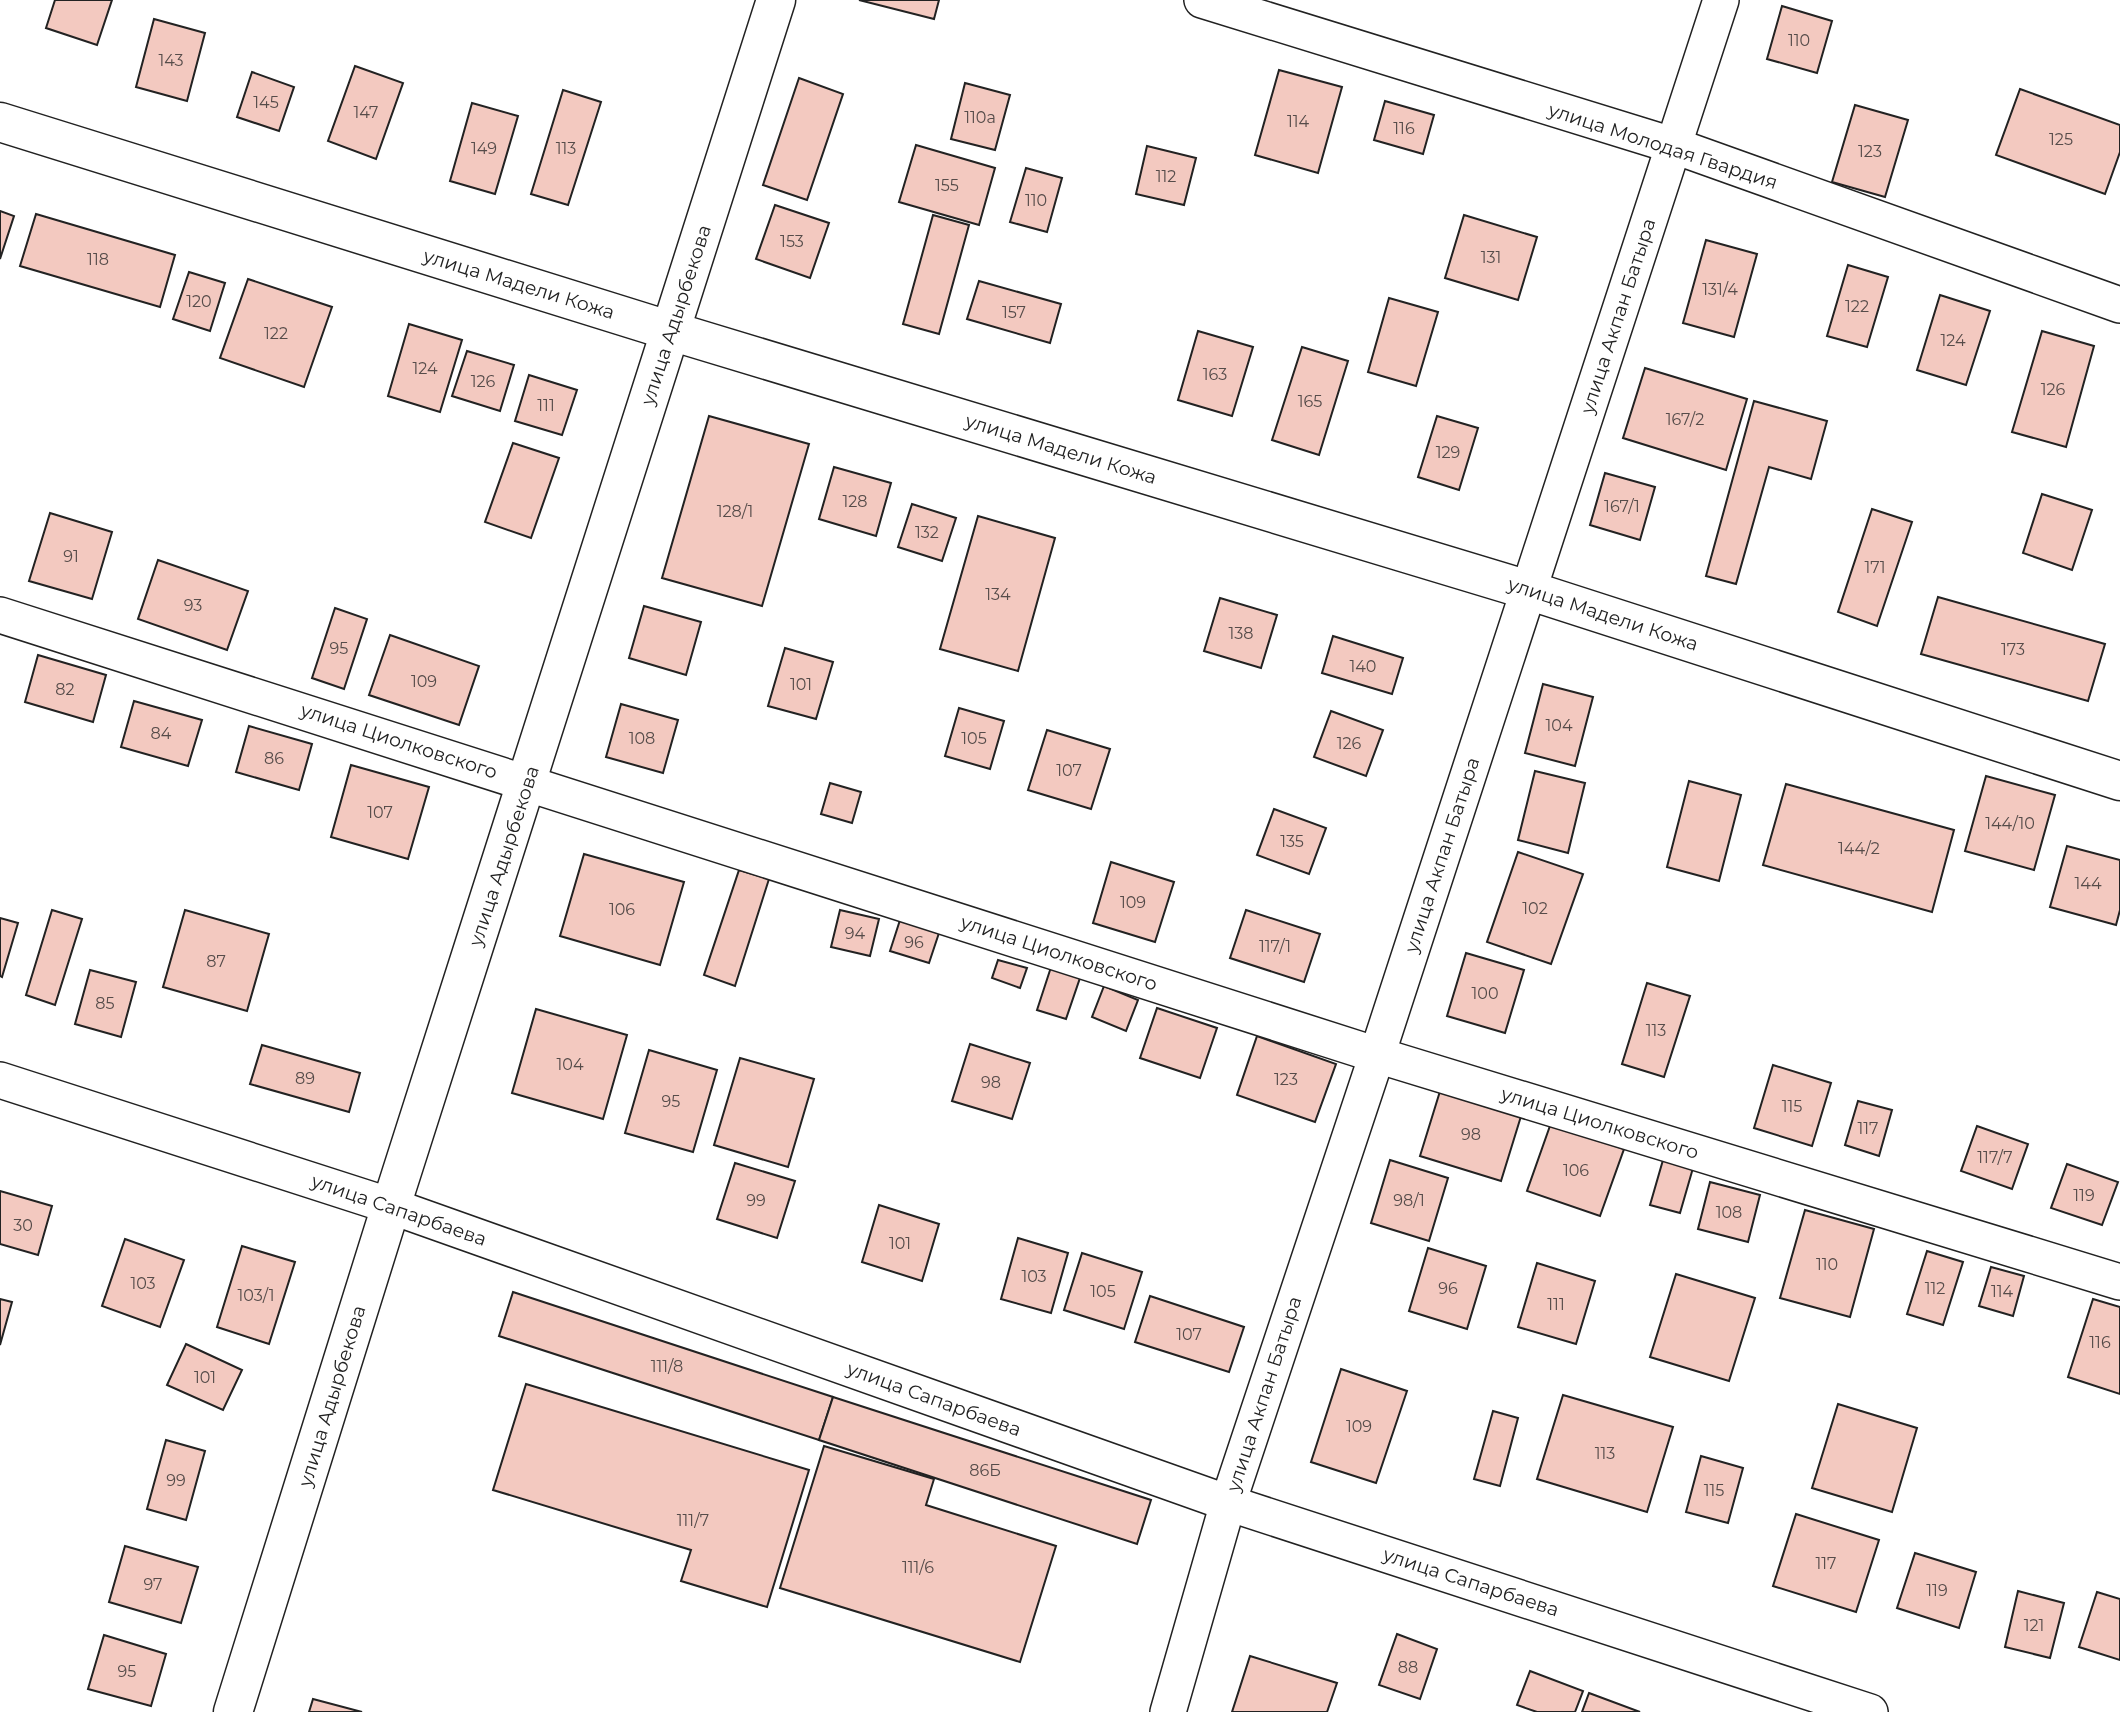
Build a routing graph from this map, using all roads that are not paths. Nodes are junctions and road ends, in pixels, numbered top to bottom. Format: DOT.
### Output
graph roads {
  1 [pos="776,0"];
  2 [pos="1202,0"];
  3 [pos="1721,0"];
  4 [pos="0,122"];
  5 [pos="1675,146"];
  6 [pos="2120,306"];
  7 [pos="671,331"];
  8 [pos="1528,590"];
  9 [pos="0,615"];
  10 [pos="2120,781"];
  11 [pos="527,782"];
  12 [pos="1377,1055"];
  13 [pos="0,1080"];
  14 [pos="391,1206"];
  15 [pos="2120,1282"];
  16 [pos="1228,1503"];
  17 [pos="233,1712"];
  18 [pos="1168,1712"];
  19 [pos="1870,1712"];
  1 -- 7 [label="main road, улица Адырбекова"];
  2 -- 5 [label="street, улица Молодая Гвардия"];
  3 -- 5 [label="street, улица Акпан Батыра"];
  4 -- 7 [label="main road, улица Мадели Кожа"];
  5 -- 6 [label="street, улица Молодая Гвардия"];
  5 -- 8 [label="street, улица Акпан Батыра"];
  7 -- 8 [label="main road, улица Мадели Кожа"];
  7 -- 11 [label="main road, улица Адырбекова"];
  8 -- 10 [label="main road, улица Мадели Кожа"];
  8 -- 12 [label="street, улица Акпан Батыра"];
  9 -- 11 [label="street, улица Циолковского"];
  11 -- 12 [label="street, улица Циолковского"];
  11 -- 14 [label="main road, улица Адырбекова"];
  12 -- 15 [label="street, улица Циолковского"];
  12 -- 16 [label="street, улица Акпан Батыра"];
  13 -- 14 [label="street, улица Сапарбаева"];
  14 -- 16 [label="street, улица Сапарбаева"];
  14 -- 17 [label="main road, улица Адырбекова"];
  16 -- 18 [label="street, улица Акпан Батыра"];
  16 -- 19 [label="street, улица Сапарбаева"];
}
